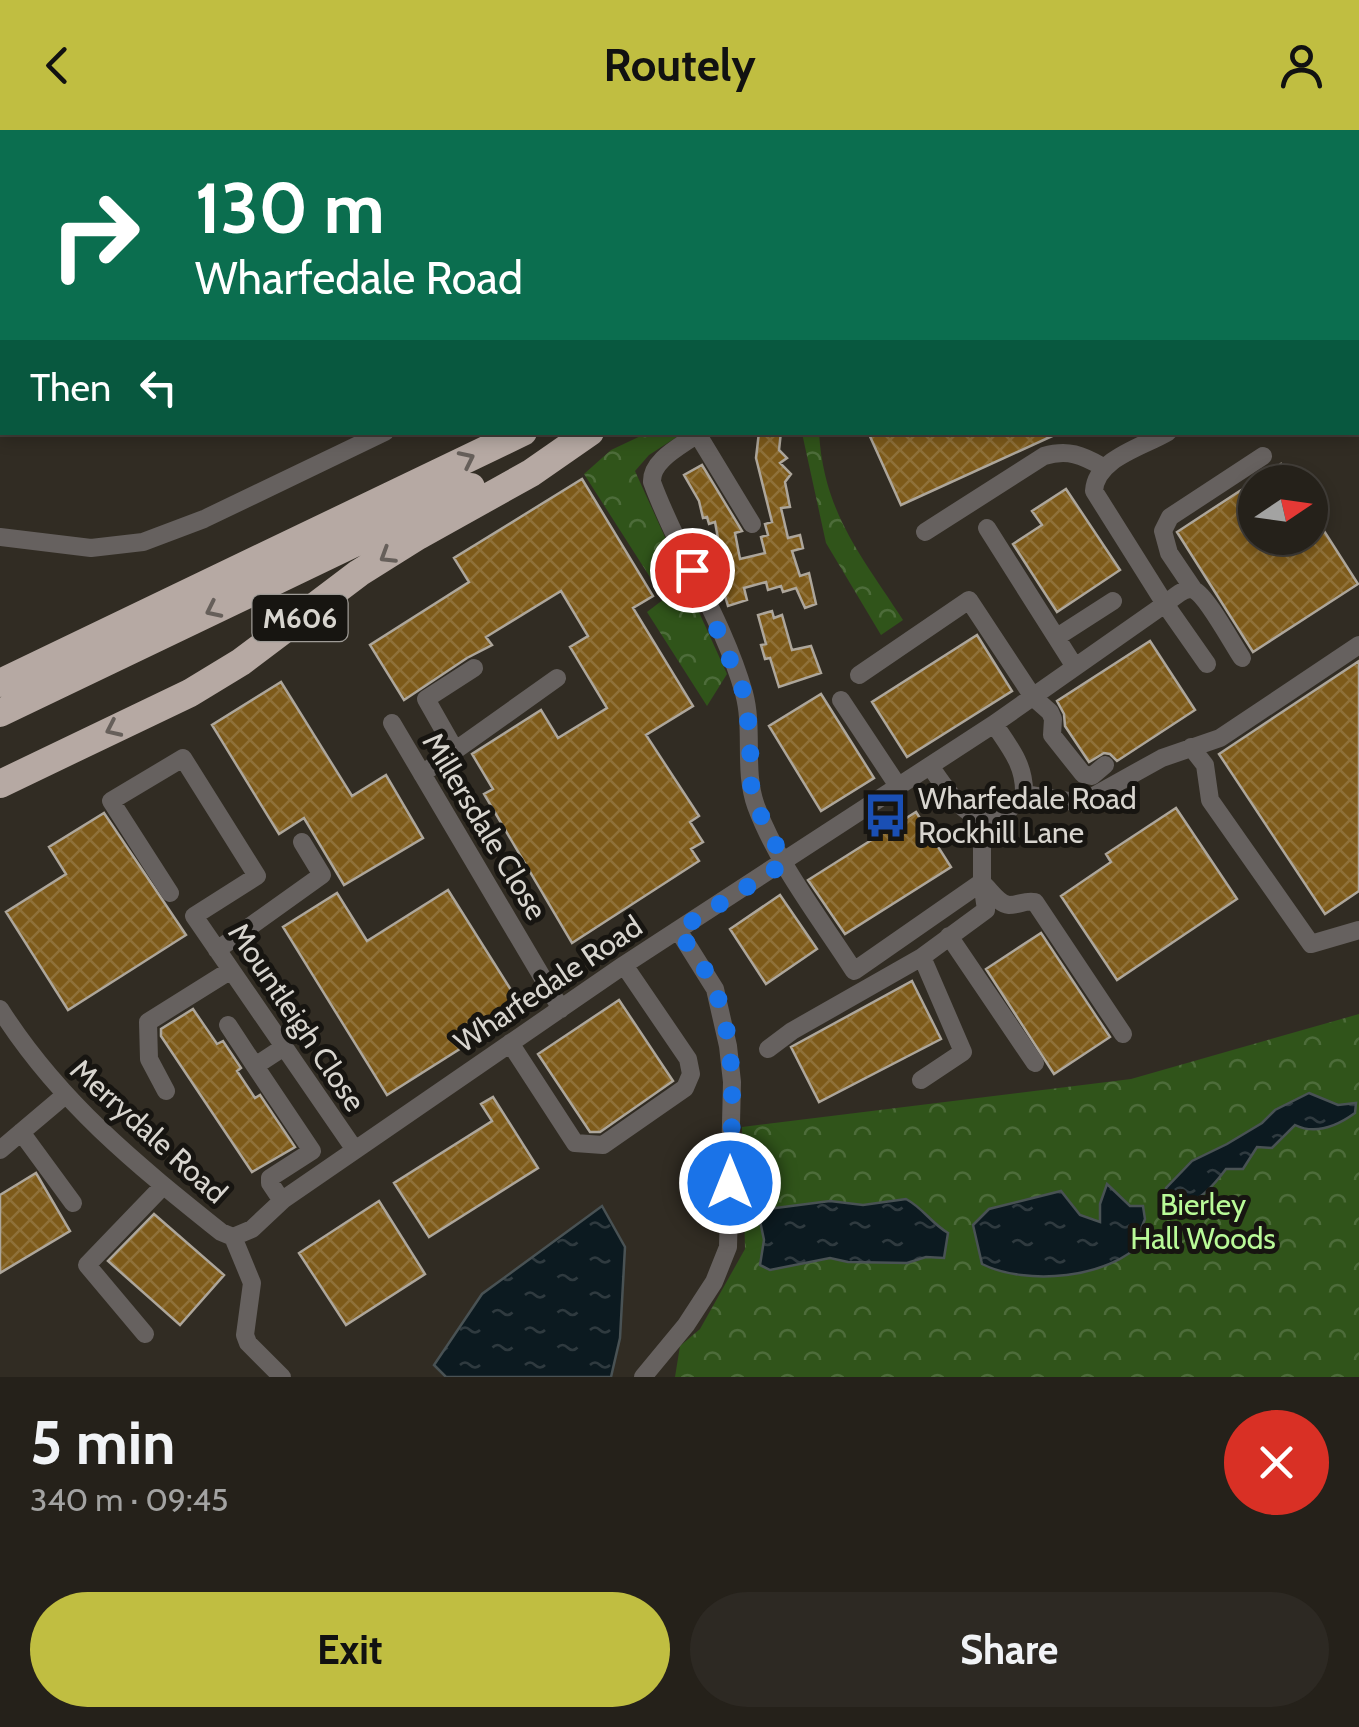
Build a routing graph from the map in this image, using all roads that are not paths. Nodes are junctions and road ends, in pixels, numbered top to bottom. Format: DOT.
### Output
graph roads {
  1 [pos="378,435"];
  2 [pos="517,435"];
  3 [pos="582,435"];
  4 [pos="584,435"];
  5 [pos="698,435"];
  6 [pos="700,435"];
  7 [pos="1162,435"];
  8 [pos="1263,456"];
  9 [pos="1103,467"];
  10 [pos="752,524"];
  11 [pos="987,528"];
  12 [pos="925,532"];
  13 [pos="0,536"];
  14 [pos="1194,590"];
  15 [pos="1113,601"];
  16 [pos="1165,604"];
  17 [pos="1057,638"];
  18 [pos="1359,646"];
  19 [pos="1242,658"];
  20 [pos="1206,664"];
  21 [pos="1075,667"];
  22 [pos="474,668"];
  23 [pos="860,675"];
  24 [pos="557,678"];
  25 [pos="0,682"];
  26 [pos="1033,696"];
  27 [pos="842,700"];
  28 [pos="0,712"];
  29 [pos="392,723"];
  30 [pos="994,724"];
  31 [pos="1197,745"];
  32 [pos="455,750"];
  33 [pos="1105,765"];
  34 [pos="930,766"];
  35 [pos="422,774"];
  36 [pos="0,784"];
  37 [pos="898,786"];
  38 [pos="1024,794"];
  39 [pos="982,820"];
  40 [pos="302,842"];
  41 [pos="785,863"];
  42 [pos="982,882"];
  43 [pos="170,893"];
  44 [pos="678,930"];
  45 [pos="1359,930"];
  46 [pos="949,936"];
  47 [pos="217,950"];
  48 [pos="922,956"];
  49 [pos="624,965"];
  50 [pos="230,970"];
  51 [pos="0,1009"];
  52 [pos="560,1009"];
  53 [pos="228,1025"];
  54 [pos="1123,1034"];
  55 [pos="510,1044"];
  56 [pos="284,1047"];
  57 [pos="768,1050"];
  58 [pos="1035,1063"];
  59 [pos="255,1066"];
  60 [pos="921,1080"];
  61 [pos="166,1091"];
  62 [pos="64,1096"];
  63 [pos="22,1132"];
  64 [pos="0,1150"];
  65 [pos="354,1150"];
  66 [pos="163,1186"];
  67 [pos="282,1201"];
  68 [pos="74,1203"];
  69 [pos="233,1237"];
  70 [pos="145,1334"];
  71 [pos="282,1377"];
  72 [pos="642,1377"];
  1 -- 13 [label="street"];
  25 -- 2 [label="highway, M606, one-way"];
  3 -- 28 [label="highway, M606, one-way"];
  4 -- 36 [label="highway, M606, one-way"];
  5 -- 41 [label="street"];
  6 -- 10 [label="street"];
  7 -- 9 [label="street"];
  8 -- 14 [label="street"];
  9 -- 12 [label="street"];
  9 -- 16 [label="street"];
  11 -- 17 [label="street"];
  14 -- 16 [label="street, Wharfedale Road"];
  14 -- 19 [label="street"];
  15 -- 17 [label="street"];
  16 -- 20 [label="street"];
  16 -- 21 [label="street, Wharfedale Road"];
  17 -- 21 [label="street"];
  18 -- 31 [label="street"];
  21 -- 26 [label="street, Wharfedale Road"];
  22 -- 32 [label="street"];
  23 -- 26 [label="street"];
  24 -- 32 [label="street"];
  26 -- 30 [label="street, Wharfedale Road"];
  26 -- 33 [label="street"];
  27 -- 37 [label="street"];
  29 -- 35 [label="street, Millersdale Close"];
  30 -- 34 [label="street, Wharfedale Road"];
  30 -- 38 [label="street"];
  31 -- 38 [label="street"];
  31 -- 45 [label="street"];
  32 -- 35 [label="street"];
  34 -- 37 [label="street, Wharfedale Road"];
  34 -- 39 [label="street"];
  35 -- 52 [label="street, Millersdale Close"];
  37 -- 41 [label="street, Wharfedale Road"];
  38 -- 39 [label="street"];
  39 -- 42 [label="street"];
  40 -- 47 [label="street"];
  41 -- 42 [label="street"];
  41 -- 44 [label="street, Wharfedale Road"];
  42 -- 46 [label="street"];
  42 -- 54 [label="street"];
  43 -- 47 [label="street, Mountleigh Close"];
  44 -- 49 [label="street, Wharfedale Road"];
  44 -- 72 [label="street"];
  46 -- 48 [label="street"];
  46 -- 58 [label="street"];
  47 -- 50 [label="street, Mountleigh Close"];
  48 -- 57 [label="street"];
  48 -- 60 [label="street"];
  49 -- 52 [label="street, Wharfedale Road"];
  49 -- 55 [label="street"];
  50 -- 56 [label="street, Mountleigh Close"];
  50 -- 61 [label="street"];
  51 -- 62 [label="street, Merrydale Road"];
  52 -- 55 [label="street, Wharfedale Road"];
  53 -- 59 [label="street"];
  55 -- 65 [label="street, Wharfedale Road"];
  56 -- 59 [label="street"];
  56 -- 65 [label="street, Mountleigh Close"];
  59 -- 67 [label="street"];
  62 -- 63 [label="street"];
  62 -- 66 [label="street, Merrydale Road"];
  63 -- 64 [label="street"];
  63 -- 68 [label="street"];
  65 -- 67 [label="street, Wharfedale Road"];
  66 -- 69 [label="street, Merrydale Road"];
  66 -- 70 [label="street"];
  67 -- 69 [label="street, Wharfedale Road"];
  69 -- 71 [label="street"];
}
